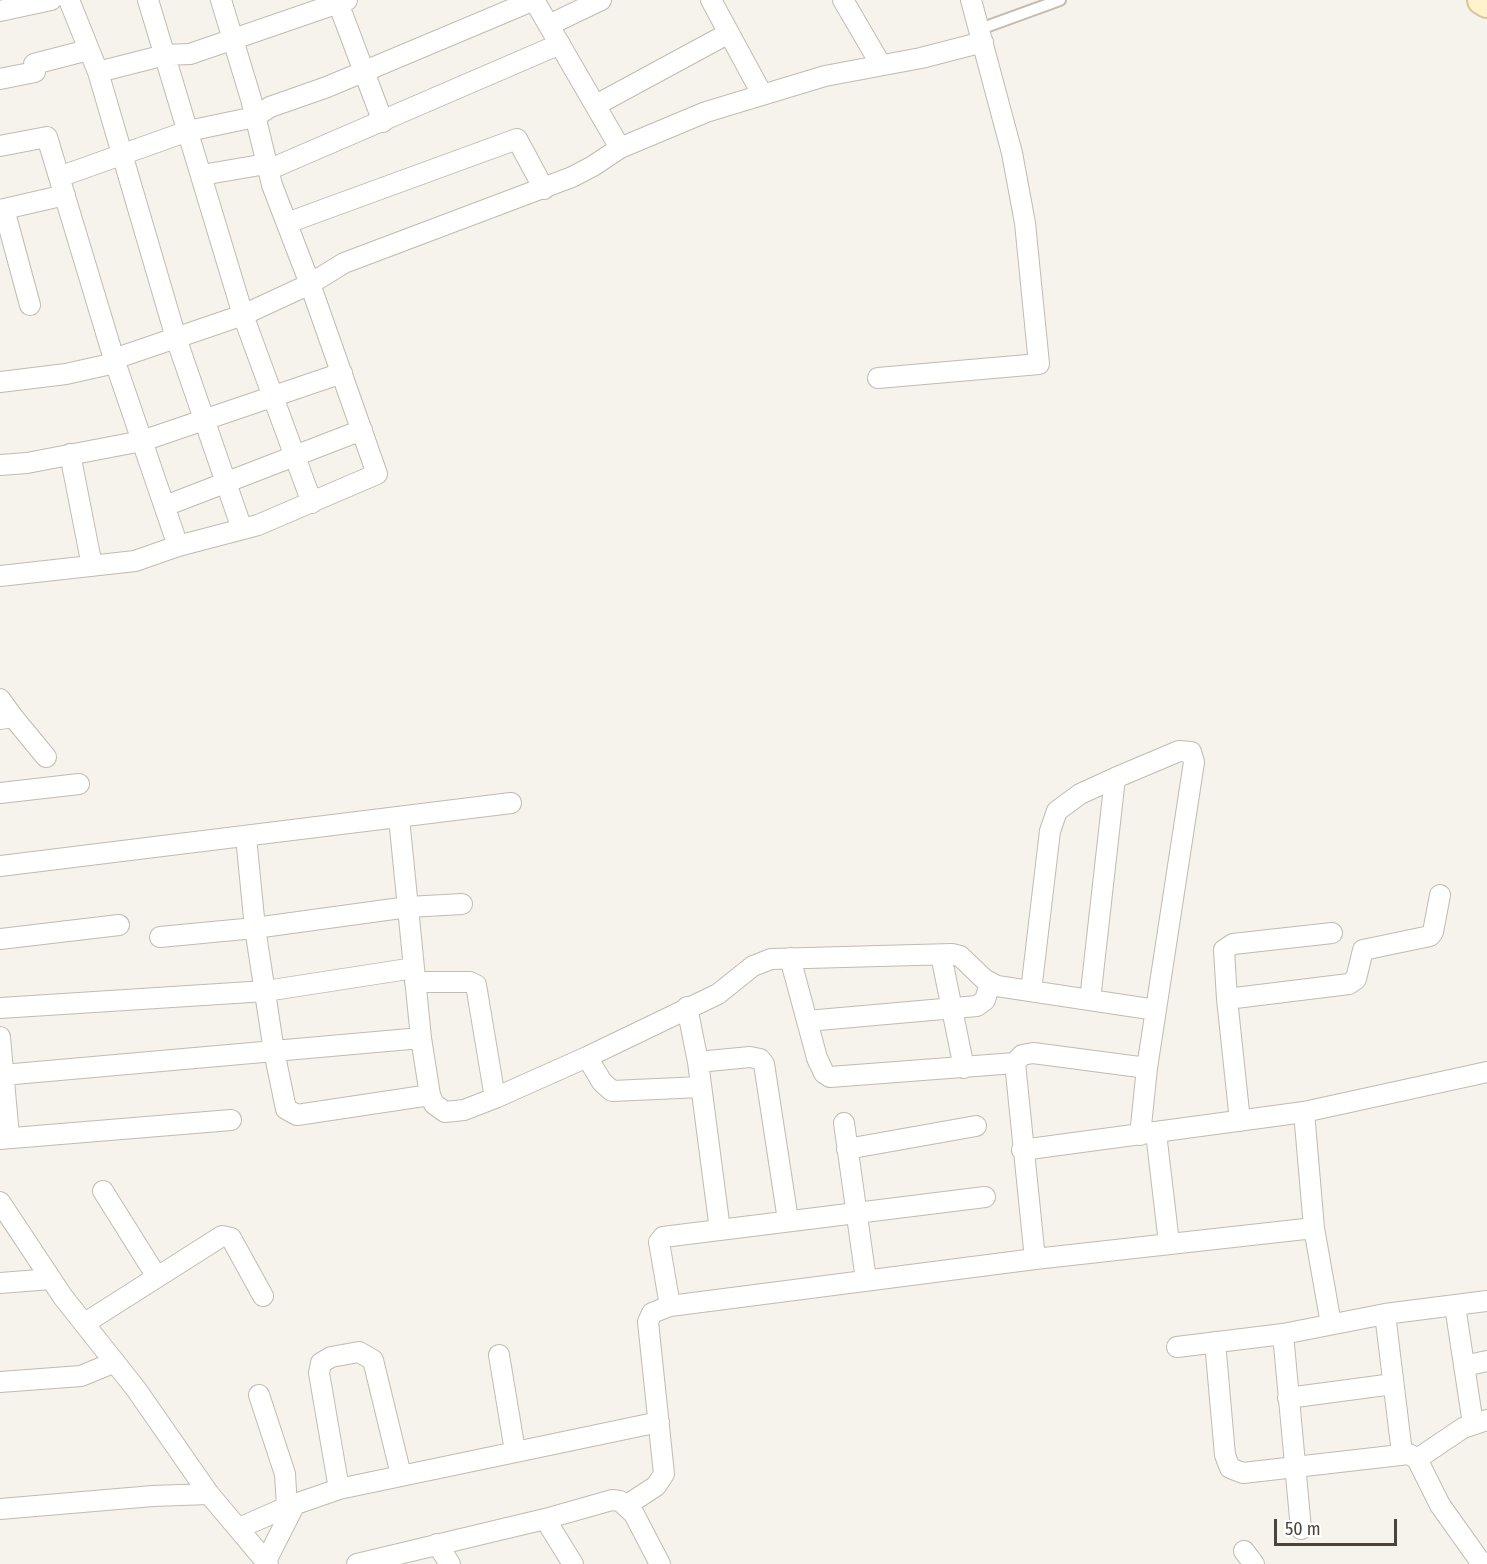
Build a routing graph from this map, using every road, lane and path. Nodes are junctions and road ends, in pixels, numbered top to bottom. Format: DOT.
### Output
graph roads {
  1 [pos="51,0"];
  2 [pos="69,0"];
  3 [pos="148,0"];
  4 [pos="221,0"];
  5 [pos="534,0"];
  6 [pos="600,0"];
  7 [pos="711,0"];
  8 [pos="971,0"];
  9 [pos="1060,0"];
  10 [pos="1482,0"];
  11 [pos="340,1"];
  12 [pos="851,3"];
  13 [pos="1487,3"];
  14 [pos="0,11"];
  15 [pos="549,25"];
  16 [pos="729,33"];
  17 [pos="981,36"];
  18 [pos="232,39"];
  19 [pos="560,44"];
  20 [pos="88,50"];
  21 [pos="165,55"];
  22 [pos="881,65"];
  23 [pos="362,70"];
  24 [pos="98,72"];
  25 [pos="0,79"];
  26 [pos="762,94"];
  27 [pos="596,105"];
  28 [pos="255,117"];
  29 [pos="383,122"];
  30 [pos="188,131"];
  31 [pos="0,146"];
  32 [pos="620,148"];
  33 [pos="122,156"];
  34 [pos="267,167"];
  35 [pos="202,176"];
  36 [pos="62,186"];
  37 [pos="544,189"];
  38 [pos="2,210"];
  39 [pos="287,223"];
  40 [pos="310,284"];
  41 [pos="30,305"];
  42 [pos="243,315"];
  43 [pos="176,338"];
  44 [pos="115,361"];
  45 [pos="342,373"];
  46 [pos="878,378"];
  47 [pos="0,382"];
  48 [pos="273,396"];
  49 [pos="205,419"];
  50 [pos="362,430"];
  51 [pos="142,441"];
  52 [pos="70,454"];
  53 [pos="294,454"];
  54 [pos="0,465"];
  55 [pos="227,483"];
  56 [pos="312,503"];
  57 [pos="165,506"];
  58 [pos="242,529"];
  59 [pos="178,546"];
  60 [pos="92,566"];
  61 [pos="0,576"];
  62 [pos="0,699"];
  63 [pos="7,718"];
  64 [pos="46,757"];
  65 [pos="1115,778"];
  66 [pos="79,784"];
  67 [pos="0,793"];
  68 [pos="511,803"];
  69 [pos="399,818"];
  70 [pos="246,837"];
  71 [pos="0,866"];
  72 [pos="1440,895"];
  73 [pos="462,904"];
  74 [pos="408,907"];
  75 [pos="119,926"];
  76 [pos="255,928"];
  77 [pos="1332,933"];
  78 [pos="160,937"];
  79 [pos="0,939"];
  80 [pos="941,955"];
  81 [pos="790,958"];
  82 [pos="415,975"];
  83 [pos="990,983"];
  84 [pos="266,991"];
  85 [pos="1031,991"];
  86 [pos="1227,999"];
  87 [pos="1090,1000"];
  88 [pos="687,1007"];
  89 [pos="0,1008"];
  90 [pos="953,1009"];
  91 [pos="1156,1010"];
  92 [pos="807,1021"];
  93 [pos="0,1037"];
  94 [pos="421,1038"];
  95 [pos="274,1052"];
  96 [pos="587,1057"];
  97 [pos="698,1062"];
  98 [pos="1016,1063"];
  99 [pos="2,1065"];
  100 [pos="964,1068"];
  101 [pos="1147,1068"];
  102 [pos="1487,1072"];
  103 [pos="701,1087"];
  104 [pos="430,1095"];
  105 [pos="495,1098"];
  106 [pos="1304,1112"];
  107 [pos="231,1120"];
  108 [pos="1240,1121"];
  109 [pos="844,1123"];
  110 [pos="976,1126"];
  111 [pos="1148,1134"];
  112 [pos="4,1138"];
  113 [pos="847,1149"];
  114 [pos="1022,1150"];
  115 [pos="103,1191"];
  116 [pos="985,1197"];
  117 [pos="0,1202"];
  118 [pos="856,1213"];
  119 [pos="788,1220"];
  120 [pos="1314,1228"];
  121 [pos="720,1230"];
  122 [pos="1169,1243"];
  123 [pos="1035,1260"];
  124 [pos="157,1277"];
  125 [pos="51,1279"];
  126 [pos="866,1280"];
  127 [pos="0,1283"];
  128 [pos="263,1296"];
  129 [pos="1487,1301"];
  130 [pos="670,1306"];
  131 [pos="1455,1306"];
  132 [pos="1384,1314"];
  133 [pos="85,1323"];
  134 [pos="1331,1324"];
  135 [pos="1283,1334"];
  136 [pos="1215,1342"];
  137 [pos="1177,1347"];
  138 [pos="499,1355"];
  139 [pos="1487,1361"];
  140 [pos="115,1362"];
  141 [pos="1464,1366"];
  142 [pos="0,1382"];
  143 [pos="1394,1384"];
  144 [pos="259,1395"];
  145 [pos="1288,1398"];
  146 [pos="659,1422"];
  147 [pos="1480,1422"];
  148 [pos="515,1451"];
  149 [pos="1410,1456"];
  150 [pos="1294,1466"];
  151 [pos="401,1474"];
  152 [pos="339,1489"];
  153 [pos="209,1494"];
  154 [pos="291,1505"];
  155 [pos="627,1505"];
  156 [pos="0,1509"];
  157 [pos="545,1519"];
  158 [pos="239,1528"];
  159 [pos="1301,1529"];
  160 [pos="437,1544"];
  161 [pos="1472,1560"];
  162 [pos="267,1563"];
  163 [pos="357,1564"];
  164 [pos="450,1564"];
  165 [pos="573,1564"];
  166 [pos="660,1564"];
  1 -- 14 [label="street"];
  2 -- 20 [label="street"];
  3 -- 21 [label="street"];
  4 -- 18 [label="street"];
  5 -- 15 [label="street"];
  5 -- 23 [label="street"];
  6 -- 15 [label="street"];
  7 -- 16 [label="street"];
  8 -- 17 [label="street"];
  9 -- 17 [label="lane"];
  10 -- 13 [label="street"];
  11 -- 18 [label="street"];
  11 -- 23 [label="street"];
  12 -- 22 [label="street"];
  15 -- 19 [label="street"];
  16 -- 26 [label="street"];
  16 -- 27 [label="street"];
  17 -- 22 [label="street"];
  17 -- 46 [label="street"];
  18 -- 21 [label="street"];
  18 -- 28 [label="street"];
  19 -- 27 [label="street"];
  19 -- 29 [label="street"];
  20 -- 24 [label="street"];
  20 -- 25 [label="street"];
  21 -- 24 [label="street"];
  21 -- 30 [label="street"];
  22 -- 26 [label="street"];
  23 -- 28 [label="street"];
  23 -- 29 [label="street"];
  24 -- 33 [label="street"];
  26 -- 32 [label="street"];
  27 -- 32 [label="street"];
  28 -- 30 [label="street"];
  28 -- 34 [label="street"];
  29 -- 34 [label="street"];
  30 -- 33 [label="street"];
  30 -- 35 [label="street"];
  31 -- 36 [label="street"];
  32 -- 37 [label="street"];
  33 -- 36 [label="street"];
  33 -- 43 [label="street"];
  34 -- 35 [label="street"];
  34 -- 39 [label="street"];
  35 -- 42 [label="street"];
  36 -- 38 [label="street"];
  36 -- 44 [label="street"];
  37 -- 39 [label="street"];
  37 -- 40 [label="street"];
  38 -- 41 [label="street"];
  39 -- 40 [label="street"];
  40 -- 42 [label="street"];
  40 -- 45 [label="street"];
  42 -- 43 [label="street"];
  42 -- 48 [label="street"];
  43 -- 44 [label="street"];
  43 -- 49 [label="street"];
  44 -- 47 [label="street"];
  44 -- 51 [label="street"];
  45 -- 48 [label="street"];
  45 -- 50 [label="street"];
  48 -- 49 [label="street"];
  48 -- 53 [label="street"];
  49 -- 51 [label="street"];
  49 -- 55 [label="street"];
  50 -- 53 [label="street"];
  50 -- 56 [label="street"];
  51 -- 52 [label="street"];
  51 -- 57 [label="street"];
  52 -- 54 [label="street"];
  52 -- 60 [label="street"];
  53 -- 55 [label="street"];
  53 -- 56 [label="street"];
  55 -- 57 [label="street"];
  55 -- 58 [label="street"];
  56 -- 58 [label="street"];
  57 -- 59 [label="street"];
  58 -- 59 [label="street"];
  59 -- 60 [label="street"];
  60 -- 61 [label="street"];
  62 -- 63 [label="street"];
  63 -- 64 [label="street"];
  65 -- 85 [label="street"];
  65 -- 87 [label="street"];
  65 -- 91 [label="street"];
  66 -- 67 [label="street"];
  68 -- 69 [label="street"];
  69 -- 70 [label="street"];
  69 -- 74 [label="street"];
  70 -- 71 [label="street"];
  70 -- 76 [label="street"];
  72 -- 86 [label="street"];
  73 -- 74 [label="street"];
  74 -- 76 [label="street"];
  74 -- 82 [label="street"];
  75 -- 79 [label="street"];
  76 -- 78 [label="street"];
  76 -- 84 [label="street"];
  77 -- 86 [label="street"];
  80 -- 81 [label="street"];
  80 -- 83 [label="street"];
  80 -- 90 [label="street"];
  81 -- 88 [label="street"];
  81 -- 92 [label="street"];
  82 -- 84 [label="street"];
  82 -- 94 [label="street"];
  82 -- 105 [label="street"];
  83 -- 85 [label="street"];
  83 -- 90 [label="street"];
  84 -- 89 [label="street"];
  84 -- 95 [label="street"];
  85 -- 87 [label="street"];
  86 -- 108 [label="street"];
  87 -- 91 [label="street"];
  88 -- 96 [label="street"];
  88 -- 97 [label="street"];
  90 -- 92 [label="street"];
  90 -- 100 [label="street"];
  91 -- 101 [label="street"];
  92 -- 100 [label="street"];
  93 -- 99 [label="street"];
  94 -- 95 [label="street"];
  94 -- 104 [label="street"];
  95 -- 99 [label="street"];
  95 -- 104 [label="street"];
  96 -- 103 [label="street"];
  96 -- 105 [label="street"];
  97 -- 103 [label="street"];
  97 -- 119 [label="street"];
  98 -- 100 [label="street"];
  98 -- 101 [label="street"];
  98 -- 114 [label="street"];
  99 -- 112 [label="street"];
  101 -- 111 [label="street"];
  102 -- 106 [label="street"];
  103 -- 121 [label="street"];
  104 -- 105 [label="street"];
  106 -- 108 [label="street"];
  106 -- 120 [label="street"];
  107 -- 112 [label="street"];
  108 -- 111 [label="street"];
  109 -- 113 [label="street"];
  110 -- 113 [label="street"];
  111 -- 114 [label="street"];
  111 -- 122 [label="street"];
  113 -- 118 [label="street"];
  114 -- 123 [label="street"];
  115 -- 124 [label="street"];
  116 -- 118 [label="street"];
  117 -- 125 [label="street"];
  118 -- 119 [label="street"];
  118 -- 126 [label="street"];
  119 -- 121 [label="street"];
  120 -- 122 [label="street"];
  120 -- 134 [label="street"];
  121 -- 130 [label="street"];
  122 -- 123 [label="street"];
  123 -- 126 [label="street"];
  124 -- 128 [label="street"];
  124 -- 133 [label="street"];
  125 -- 127 [label="street"];
  125 -- 133 [label="street"];
  126 -- 130 [label="street"];
  129 -- 131 [label="street"];
  130 -- 146 [label="street"];
  131 -- 132 [label="street"];
  131 -- 141 [label="street"];
  132 -- 134 [label="street"];
  132 -- 143 [label="street"];
  133 -- 140 [label="street"];
  134 -- 135 [label="street"];
  135 -- 136 [label="street"];
  135 -- 145 [label="street"];
  136 -- 137 [label="street"];
  136 -- 150 [label="street"];
  138 -- 148 [label="street"];
  139 -- 141 [label="street"];
  140 -- 142 [label="street"];
  140 -- 153 [label="street"];
  141 -- 147 [label="street"];
  143 -- 145 [label="street"];
  143 -- 149 [label="street"];
  144 -- 154 [label="street"];
  145 -- 150 [label="street"];
  146 -- 148 [label="street"];
  146 -- 155 [label="street"];
  147 -- 149 [label="street"];
  148 -- 151 [label="street"];
  149 -- 150 [label="street"];
  149 -- 161 [label="street"];
  150 -- 159 [label="street"];
  151 -- 152 [label="street"];
  151 -- 152 [label="street"];
  152 -- 154 [label="street"];
  153 -- 156 [label="street"];
  153 -- 158 [label="street"];
  154 -- 158 [label="street"];
  154 -- 162 [label="street"];
  155 -- 157 [label="street"];
  155 -- 166 [label="street"];
  157 -- 160 [label="street"];
  157 -- 165 [label="street"];
  158 -- 162 [label="street"];
  160 -- 163 [label="street"];
  160 -- 164 [label="street"];
}
